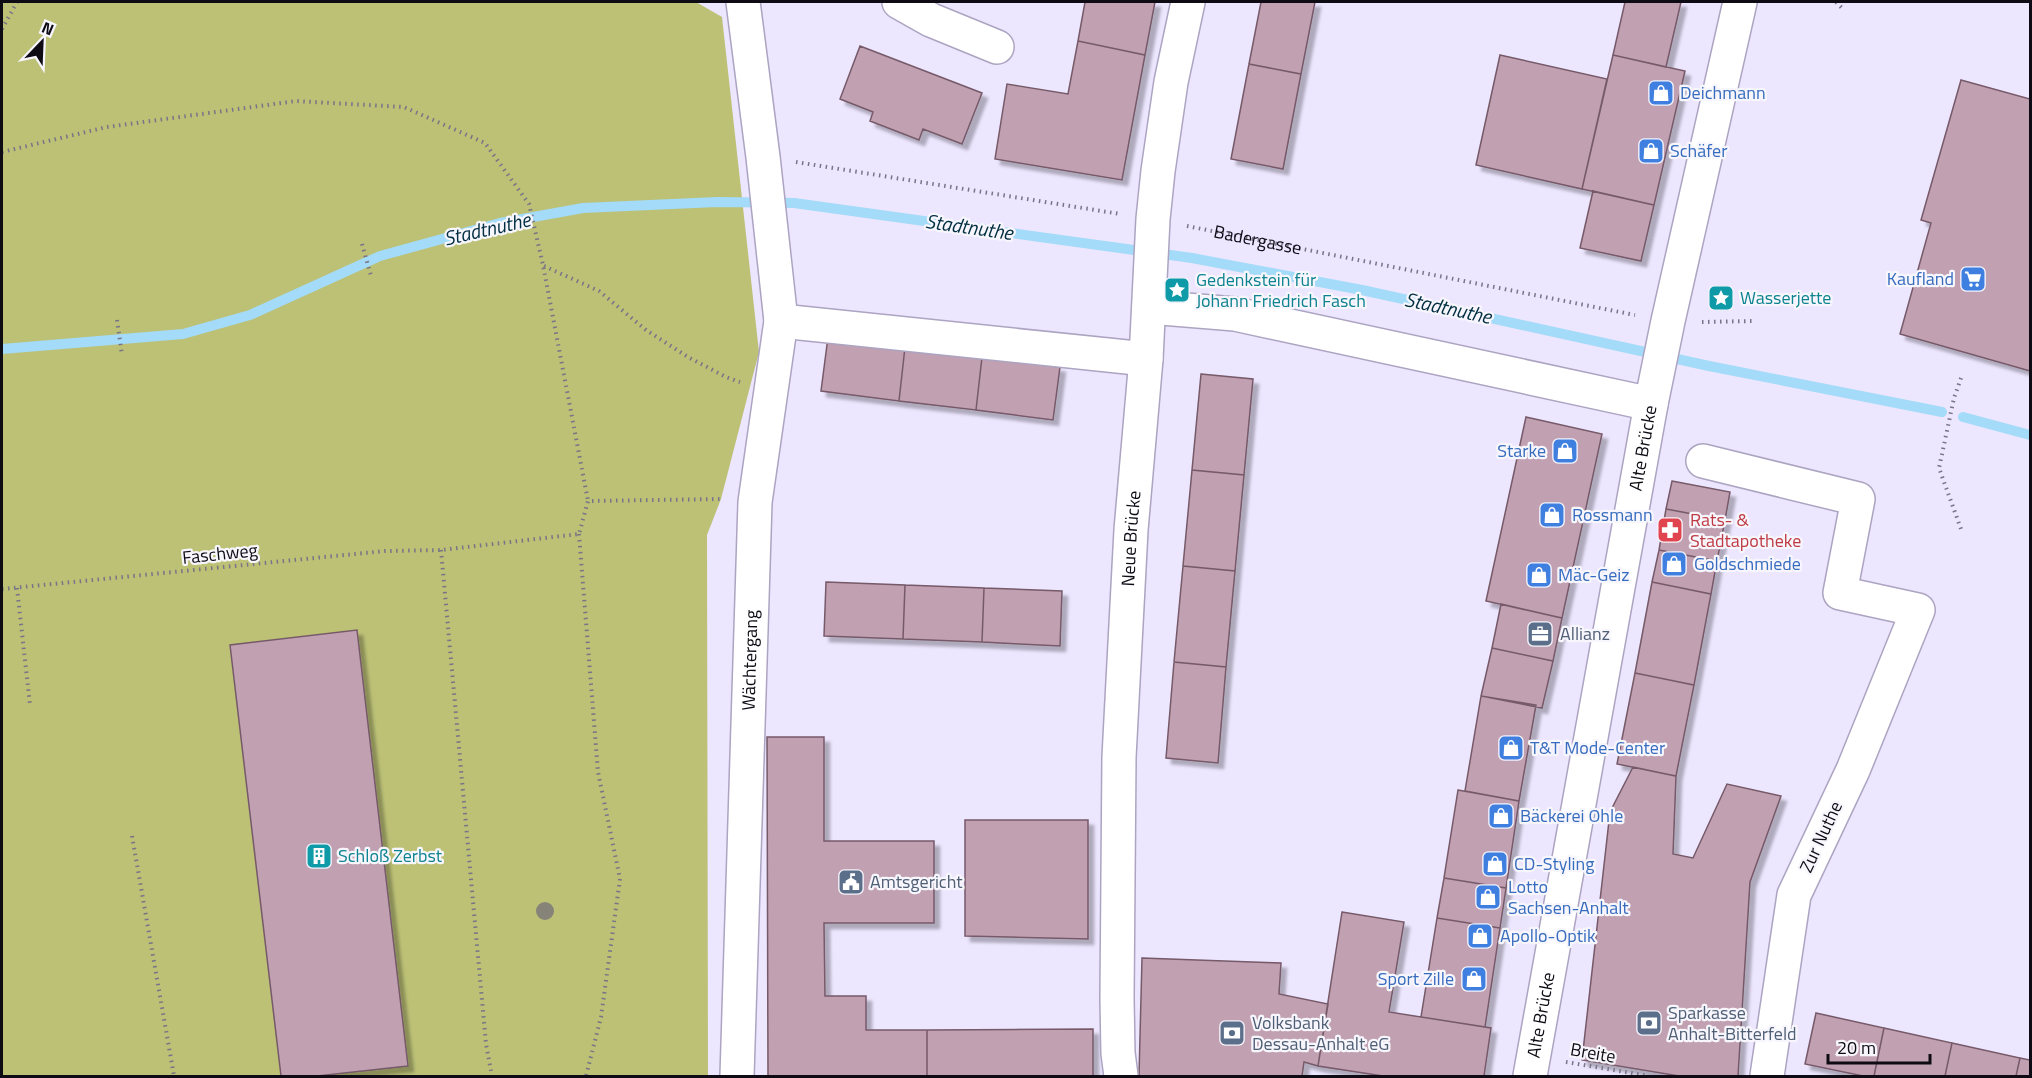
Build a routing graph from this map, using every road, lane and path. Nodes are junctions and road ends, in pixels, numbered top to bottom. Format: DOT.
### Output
graph roads {
  1 [pos="16,2"];
  2 [pos="743,2"];
  3 [pos="1188,2"];
  4 [pos="1740,2"];
  5 [pos="1836,2"];
  6 [pos="911,5"];
  7 [pos="1844,10"];
  8 [pos="2,28"];
  9 [pos="997,47"];
  10 [pos="2,152"];
  11 [pos="763,163"];
  12 [pos="1153,223"];
  13 [pos="362,244"];
  14 [pos="543,265"];
  15 [pos="371,276"];
  16 [pos="1149,293"];
  17 [pos="117,320"];
  18 [pos="780,321"];
  19 [pos="1752,321"];
  20 [pos="1668,325"];
  21 [pos="122,355"];
  22 [pos="1146,359"];
  23 [pos="1961,378"];
  24 [pos="1655,390"];
  25 [pos="771,392"];
  26 [pos="1703,461"];
  27 [pos="588,501"];
  28 [pos="754,502"];
  29 [pos="1961,529"];
  30 [pos="579,534"];
  31 [pos="441,550"];
  32 [pos="17,588"];
  33 [pos="2,589"];
  34 [pos="30,705"];
  35 [pos="132,836"];
  36 [pos="1531,1066"];
  37 [pos="174,1077"];
  38 [pos="492,1077"];
  39 [pos="586,1077"];
  40 [pos="737,1077"];
  41 [pos="1121,1077"];
  42 [pos="1649,1077"];
  43 [pos="1767,1077"];
  1 -- 8 [label="path"];
  2 -- 11 [label="street, Wächtergang"];
  3 -- 12 [label="street, Neue Brücke"];
  4 -- 20 [label="street, Alte Brücke"];
  5 -- 7 [label="path"];
  6 -- 9 [label="street"];
  10 -- 14 [label="path"];
  11 -- 12 [label="path, Badergasse"];
  11 -- 18 [label="street, Wächtergang"];
  12 -- 16 [label="street, Neue Brücke"];
  12 -- 20 [label="path, Badergasse"];
  13 -- 15 [label="path"];
  14 -- 25 [label="path"];
  14 -- 27 [label="path"];
  16 -- 22 [label="street, Neue Brücke"];
  16 -- 24 [label="street"];
  17 -- 21 [label="path"];
  18 -- 22 [label="street"];
  18 -- 25 [label="street, Wächtergang"];
  19 -- 20 [label="path, Badergasse"];
  20 -- 24 [label="street, Alte Brücke"];
  22 -- 41 [label="street, Neue Brücke"];
  23 -- 29 [label="path"];
  24 -- 36 [label="street, Alte Brücke"];
  25 -- 28 [label="street, Wächtergang"];
  26 -- 43 [label="street, Zur Nuthe"];
  27 -- 28 [label="path"];
  27 -- 30 [label="path"];
  28 -- 40 [label="street, Wächtergang"];
  30 -- 31 [label="path, Faschweg"];
  30 -- 39 [label="path"];
  31 -- 32 [label="path, Faschweg"];
  31 -- 38 [label="path"];
  32 -- 33 [label="path, Faschweg"];
  32 -- 34 [label="path"];
  35 -- 37 [label="path"];
  36 -- 42 [label="path, Breite"];
}
